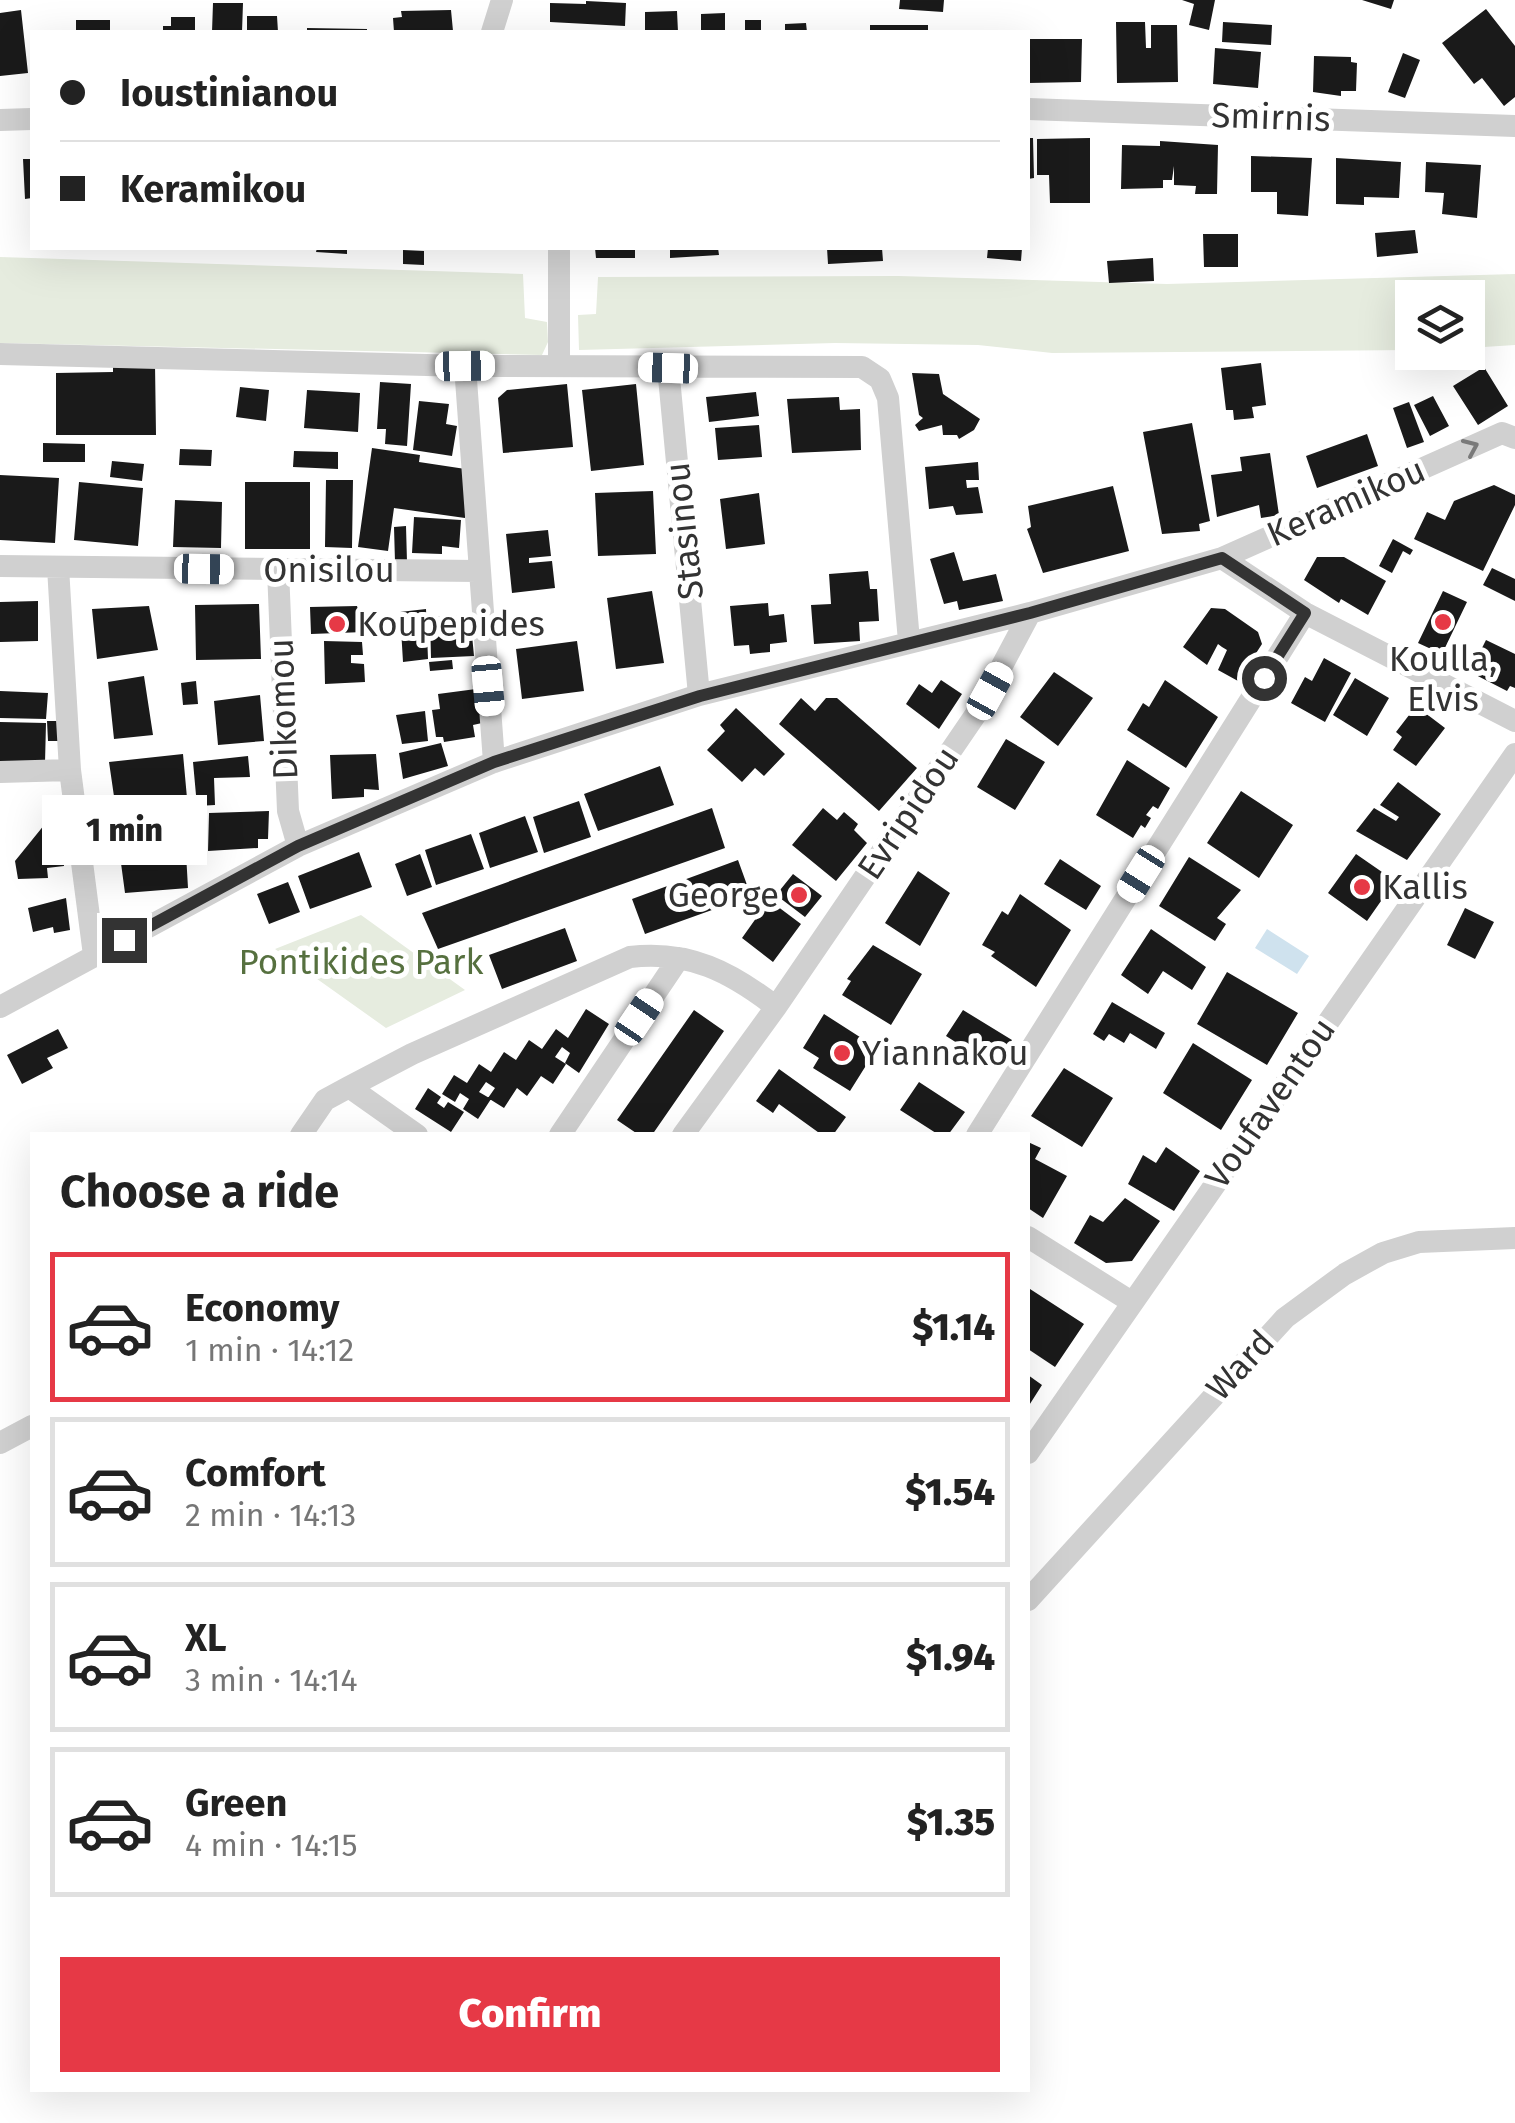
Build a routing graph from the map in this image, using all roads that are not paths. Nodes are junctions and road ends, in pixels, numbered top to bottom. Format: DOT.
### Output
graph roads {
  1 [pos="502,0"];
  2 [pos="493,30"];
  3 [pos="1030,109"];
  4 [pos="0,120"];
  5 [pos="30,120"];
  6 [pos="1515,126"];
  7 [pos="560,250"];
  8 [pos="0,354"];
  9 [pos="559,364"];
  10 [pos="465,366"];
  11 [pos="668,368"];
  12 [pos="1515,438"];
  13 [pos="1222,558"];
  14 [pos="0,566"];
  15 [pos="58,568"];
  16 [pos="278,570"];
  17 [pos="478,571"];
  18 [pos="1030,613"];
  19 [pos="1305,613"];
  20 [pos="909,640"];
  21 [pos="700,696"];
  22 [pos="1515,721"];
  23 [pos="1515,754"];
  24 [pos="494,762"];
  25 [pos="70,770"];
  26 [pos="0,772"];
  27 [pos="298,846"];
  28 [pos="94,955"];
  29 [pos="679,958"];
  30 [pos="0,1007"];
  31 [pos="776,1007"];
  32 [pos="349,1087"];
  33 [pos="303,1132"];
  34 [pos="413,1132"];
  35 [pos="562,1132"];
  36 [pos="685,1132"];
  37 [pos="979,1132"];
  38 [pos="1030,1238"];
  39 [pos="1515,1238"];
  40 [pos="1130,1301"];
  41 [pos="30,1427"];
  42 [pos="0,1443"];
  43 [pos="1030,1450"];
  44 [pos="1030,1598"];
  1 -- 2 [label="street"];
  3 -- 6 [label="street, Smirnis"];
  4 -- 5 [label="street"];
  7 -- 9 [label="street"];
  8 -- 10 [label="street"];
  9 -- 10 [label="street"];
  9 -- 11 [label="street"];
  10 -- 17 [label="street"];
  11 -- 20 [label="street"];
  11 -- 21 [label="street, Stasinou"];
  13 -- 12 [label="street, Keramikou, one-way"];
  13 -- 18 [label="street, Keramikou"];
  13 -- 19 [label="street"];
  14 -- 15 [label="street, Onisilou"];
  15 -- 16 [label="street, Onisilou"];
  15 -- 25 [label="street"];
  16 -- 17 [label="street, Onisilou"];
  16 -- 27 [label="street, Dikomou"];
  17 -- 24 [label="street"];
  18 -- 20 [label="street, Keramikou"];
  18 -- 31 [label="street, Evripidou"];
  19 -- 22 [label="street"];
  19 -- 37 [label="street"];
  20 -- 21 [label="street, Keramikou"];
  21 -- 24 [label="street, Keramikou"];
  23 -- 40 [label="street, Voufaventou"];
  24 -- 27 [label="street, Keramikou"];
  25 -- 26 [label="street"];
  25 -- 28 [label="street"];
  27 -- 28 [label="street, Keramikou"];
  28 -- 30 [label="street, Keramikou"];
  29 -- 31 [label="street"];
  29 -- 32 [label="street"];
  29 -- 35 [label="street"];
  31 -- 36 [label="street, Evripidou"];
  32 -- 33 [label="street"];
  32 -- 34 [label="street"];
  38 -- 40 [label="street"];
  39 -- 44 [label="street, Ward"];
  40 -- 43 [label="street, Voufaventou"];
  41 -- 42 [label="street"];
}
